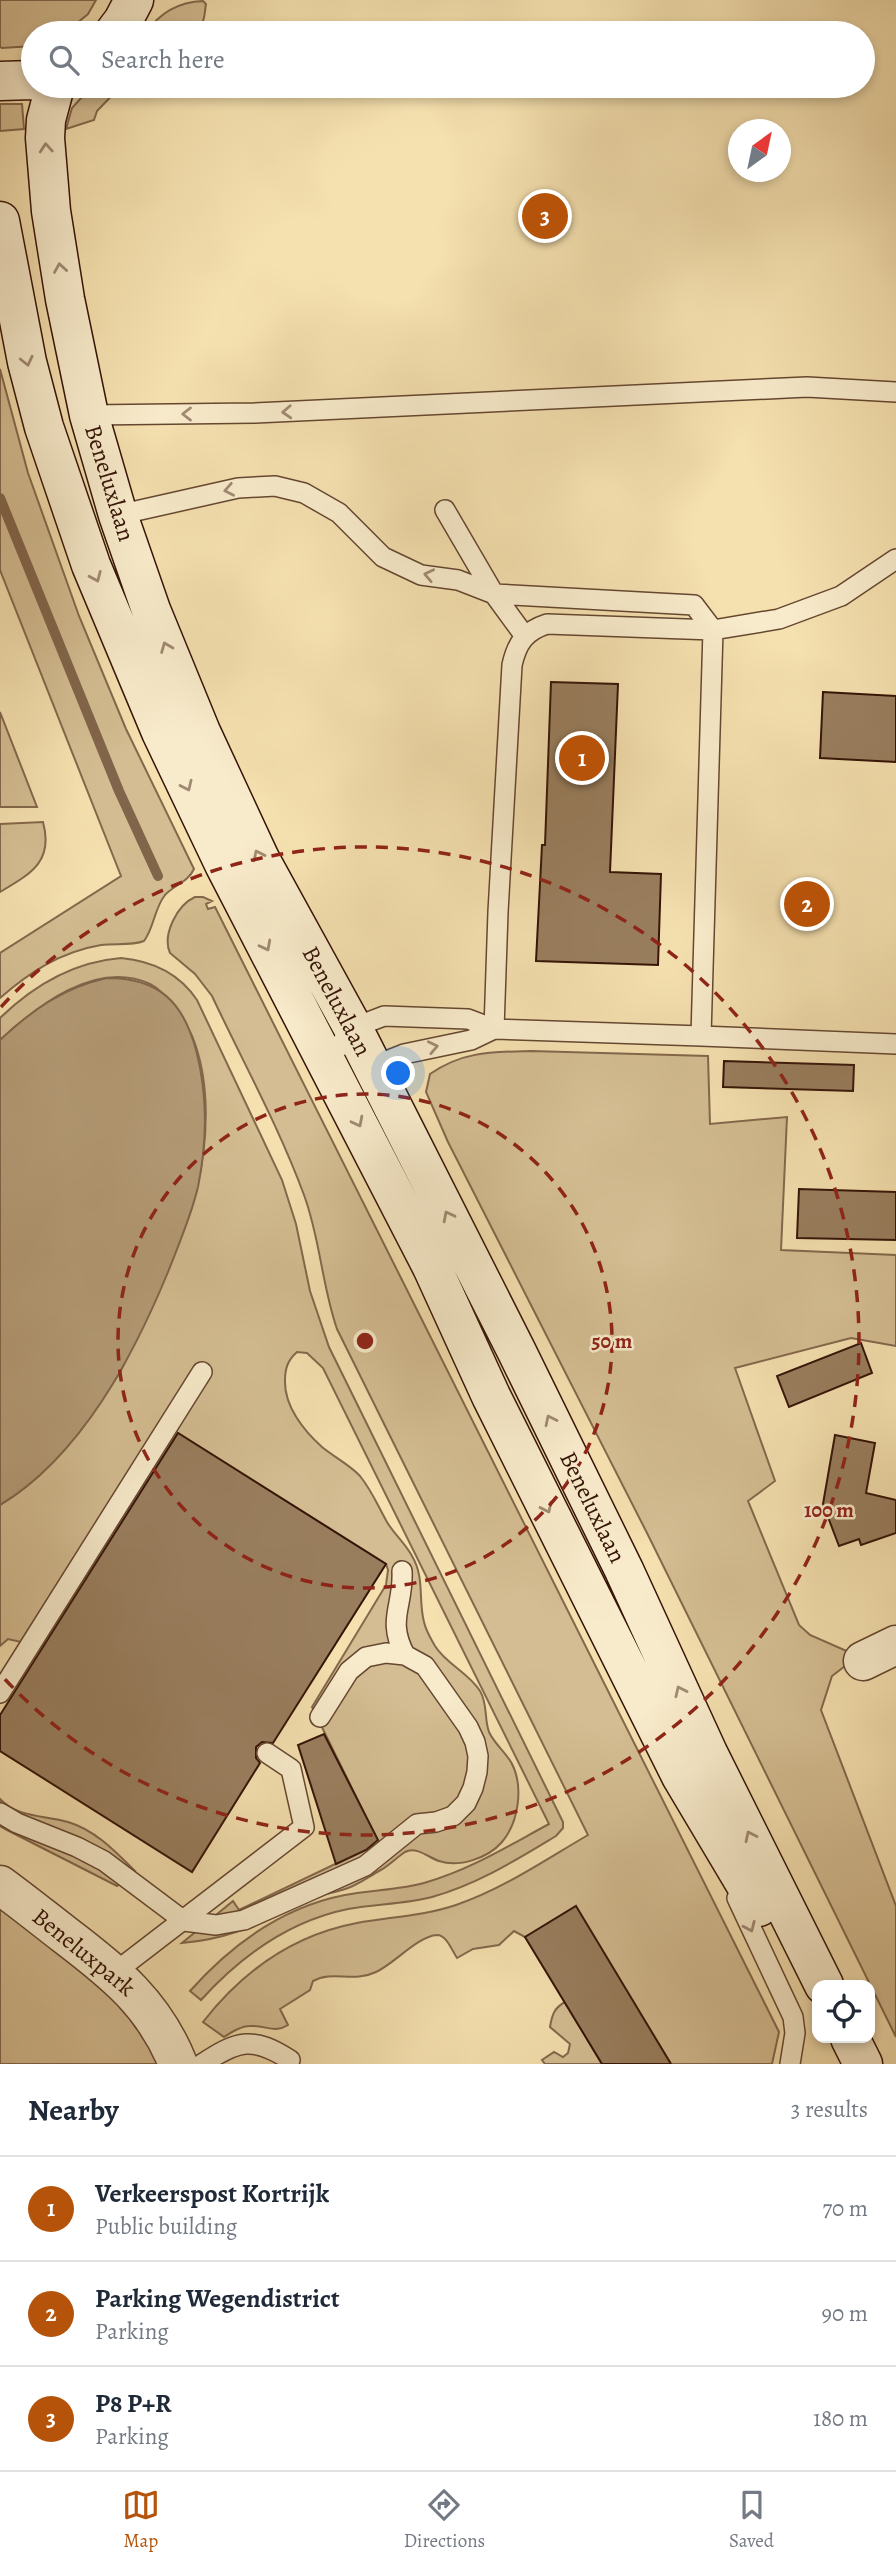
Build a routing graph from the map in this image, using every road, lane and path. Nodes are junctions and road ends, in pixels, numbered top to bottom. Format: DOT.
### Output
graph roads {
  1 [pos="21,80"];
  2 [pos="0,81"];
  3 [pos="51,98"];
  4 [pos="0,221"];
  5 [pos="893,392"];
  6 [pos="89,415"];
  7 [pos="445,510"];
  8 [pos="118,515"];
  9 [pos="896,559"];
  10 [pos="494,594"];
  11 [pos="713,630"];
  12 [pos="524,635"];
  13 [pos="353,1028"];
  14 [pos="494,1029"];
  15 [pos="701,1036"];
  16 [pos="896,1044"];
  17 [pos="327,1062"];
  18 [pos="372,1067"];
  19 [pos="202,1372"];
  20 [pos="402,1571"];
  21 [pos="405,1655"];
  22 [pos="0,1693"];
  23 [pos="320,1717"];
  24 [pos="267,1753"];
  25 [pos="681,1776"];
  26 [pos="0,1813"];
  27 [pos="0,1885"];
  28 [pos="184,1921"];
  29 [pos="114,1973"];
  30 [pos="822,1980"];
  31 [pos="812,2003"];
  32 [pos="831,2043"];
  33 [pos="852,2043"];
  34 [pos="290,2060"];
  35 [pos="178,2064"];
  36 [pos="202,2064"];
  37 [pos="790,2064"];
  38 [pos="841,2064"];
  39 [pos="863,2064"];
  1 -- 2 [label="main road"];
  6 -- 3 [label="main road, Beneluxlaan, one-way"];
  4 -- 17 [label="main road, Beneluxlaan, one-way"];
  5 -- 6 [label="lane, one-way"];
  6 -- 8 [label="main road, Beneluxlaan"];
  7 -- 10 [label="lane"];
  10 -- 8 [label="lane, one-way"];
  13 -- 8 [label="main road, Beneluxlaan, one-way"];
  9 -- 11 [label="lane"];
  10 -- 11 [label="lane"];
  10 -- 12 [label="lane"];
  11 -- 12 [label="lane"];
  11 -- 15 [label="lane"];
  12 -- 14 [label="lane"];
  13 -- 14 [label="lane"];
  13 -- 17 [label="lane"];
  13 -- 18 [label="main road, Beneluxlaan"];
  14 -- 15 [label="lane"];
  18 -- 14 [label="lane, one-way"];
  15 -- 16 [label="lane"];
  17 -- 18 [label="lane"];
  17 -- 25 [label="main road, Beneluxlaan, one-way"];
  30 -- 18 [label="main road, Beneluxlaan, one-way"];
  19 -- 22 [label="lane"];
  20 -- 21 [label="lane"];
  21 -- 23 [label="lane"];
  21 -- 28 [label="lane"];
  24 -- 28 [label="lane"];
  25 -- 31 [label="main road, Beneluxlaan"];
  25 -- 37 [label="lane, one-way"];
  26 -- 28 [label="lane"];
  27 -- 29 [label="main road, Beneluxpark"];
  28 -- 29 [label="lane"];
  29 -- 35 [label="main road, Beneluxpark"];
  32 -- 38 [label="main road"];
  33 -- 39 [label="main road"];
  34 -- 36 [label="lane"];
}
